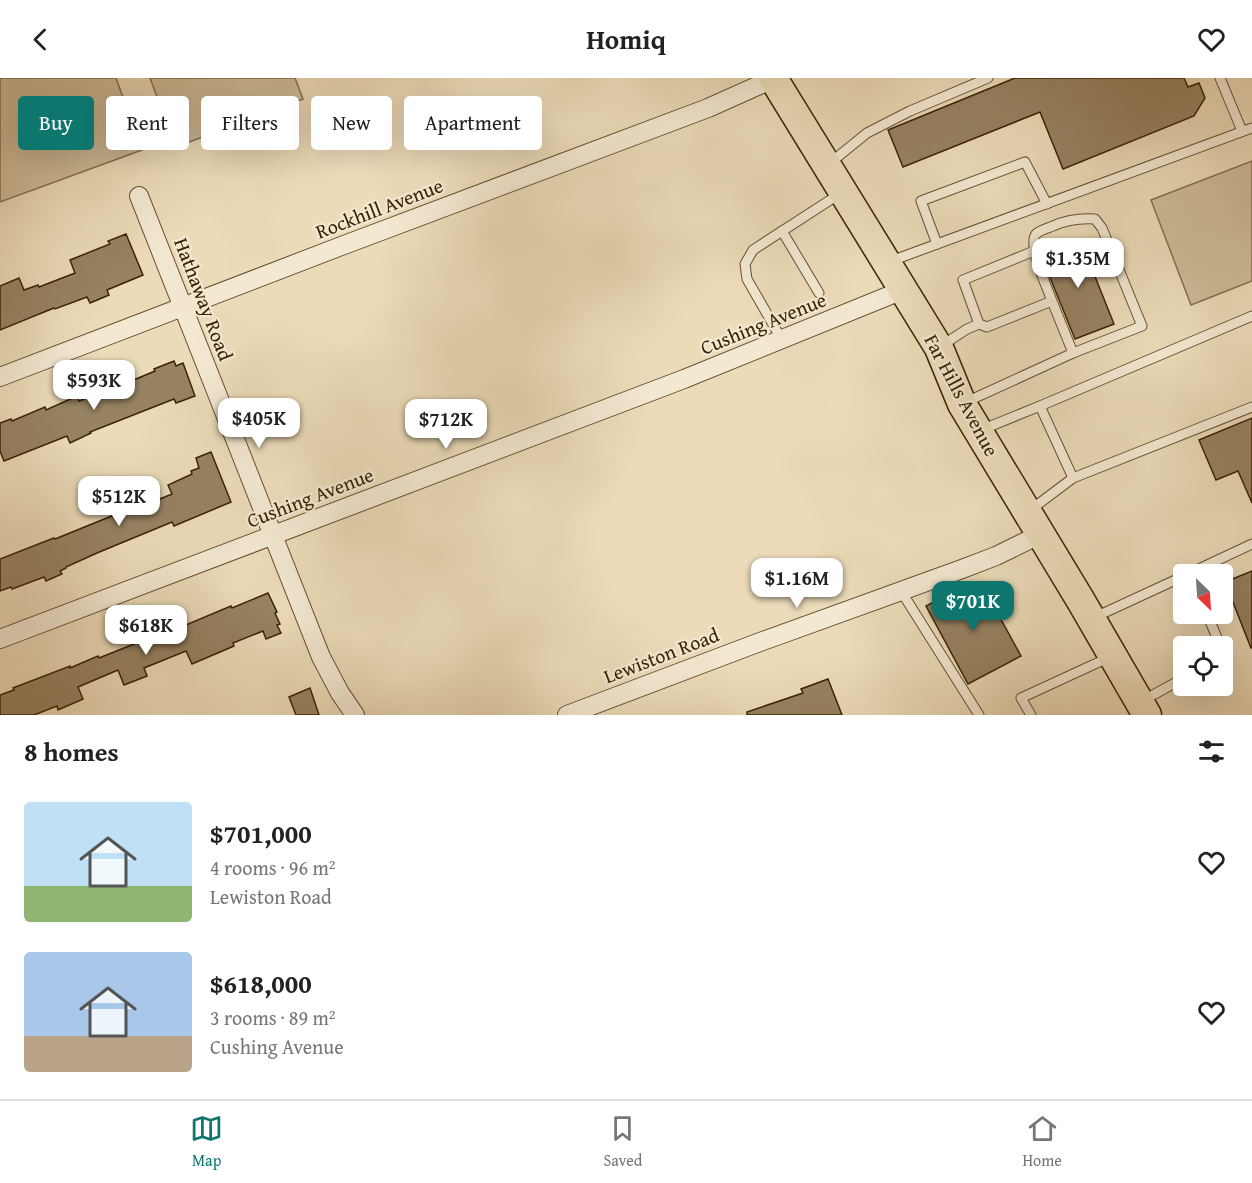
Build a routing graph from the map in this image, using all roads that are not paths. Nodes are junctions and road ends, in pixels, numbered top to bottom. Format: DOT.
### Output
graph roads {
  1 [pos="774,78"];
  2 [pos="988,78"];
  3 [pos="1220,78"];
  4 [pos="1252,128"];
  5 [pos="1242,131"];
  6 [pos="828,166"];
  7 [pos="843,191"];
  8 [pos="139,196"];
  9 [pos="1047,204"];
  10 [pos="782,231"];
  11 [pos="937,244"];
  12 [pos="1034,251"];
  13 [pos="887,263"];
  14 [pos="903,290"];
  15 [pos="819,293"];
  16 [pos="1052,301"];
  17 [pos="184,307"];
  18 [pos="1252,316"];
  19 [pos="979,324"];
  20 [pos="782,340"];
  21 [pos="939,348"];
  22 [pos="1073,353"];
  23 [pos="0,378"];
  24 [pos="962,404"];
  25 [pos="1040,406"];
  26 [pos="1252,407"];
  27 [pos="978,431"];
  28 [pos="1073,478"];
  29 [pos="1034,523"];
  30 [pos="273,535"];
  31 [pos="1252,544"];
  32 [pos="1210,564"];
  33 [pos="1173,581"];
  34 [pos="901,591"];
  35 [pos="1092,619"];
  36 [pos="0,639"];
  37 [pos="1113,656"];
  38 [pos="1173,686"];
  39 [pos="1143,708"];
  40 [pos="355,715"];
  41 [pos="567,715"];
  42 [pos="979,715"];
  43 [pos="1031,715"];
  1 -- 6 [label="main road, Far Hills Avenue"];
  1 -- 17 [label="street, Rockhill Avenue"];
  2 -- 6 [label="lane"];
  3 -- 5 [label="lane"];
  4 -- 5 [label="lane"];
  5 -- 9 [label="lane"];
  6 -- 7 [label="main road, Far Hills Avenue"];
  7 -- 10 [label="lane"];
  7 -- 13 [label="main road, Far Hills Avenue"];
  8 -- 17 [label="street, Hathaway Road"];
  9 -- 11 [label="lane"];
  9 -- 11 [label="lane"];
  10 -- 15 [label="lane"];
  10 -- 20 [label="lane"];
  11 -- 13 [label="lane"];
  12 -- 16 [label="lane"];
  12 -- 19 [label="lane"];
  12 -- 22 [label="lane"];
  13 -- 14 [label="main road, Far Hills Avenue"];
  14 -- 20 [label="street, Cushing Avenue"];
  14 -- 21 [label="main road, Far Hills Avenue"];
  16 -- 19 [label="lane"];
  16 -- 22 [label="lane"];
  17 -- 23 [label="street, Rockhill Avenue"];
  17 -- 30 [label="street, Hathaway Road"];
  18 -- 25 [label="lane"];
  19 -- 21 [label="lane"];
  20 -- 30 [label="street, Cushing Avenue"];
  21 -- 24 [label="main road, Far Hills Avenue"];
  22 -- 24 [label="lane"];
  24 -- 27 [label="main road, Far Hills Avenue"];
  25 -- 27 [label="lane"];
  25 -- 28 [label="lane"];
  26 -- 28 [label="lane"];
  27 -- 29 [label="main road, Far Hills Avenue"];
  28 -- 29 [label="lane"];
  29 -- 34 [label="street, Lewiston Road"];
  29 -- 35 [label="main road, Far Hills Avenue"];
  30 -- 36 [label="street, Cushing Avenue"];
  30 -- 40 [label="street, Hathaway Road"];
  31 -- 32 [label="lane"];
  33 -- 35 [label="lane"];
  34 -- 41 [label="street, Lewiston Road"];
  34 -- 42 [label="lane"];
  35 -- 37 [label="main road, Far Hills Avenue"];
  37 -- 39 [label="main road, Far Hills Avenue"];
  37 -- 43 [label="lane"];
  38 -- 39 [label="lane"];
}
